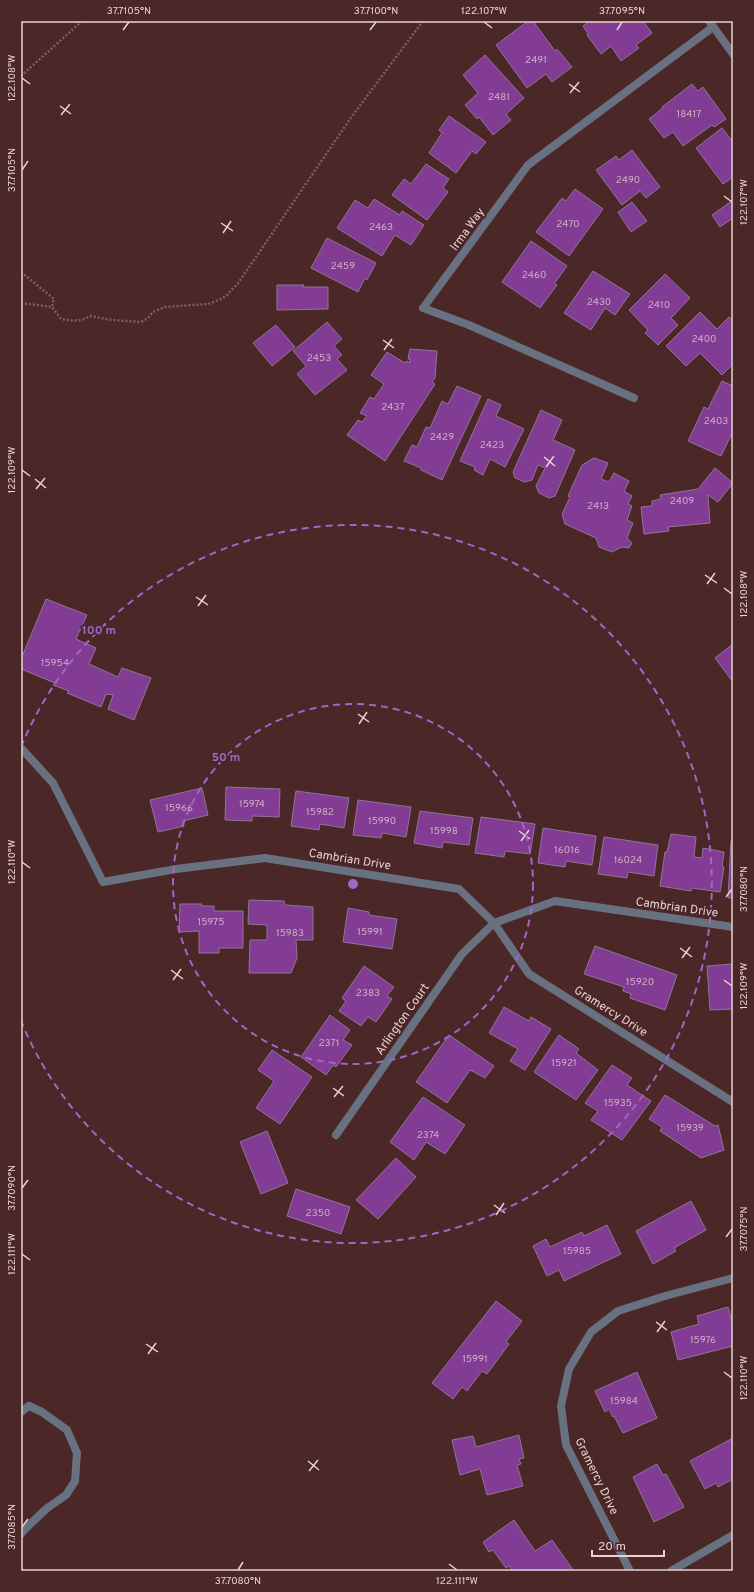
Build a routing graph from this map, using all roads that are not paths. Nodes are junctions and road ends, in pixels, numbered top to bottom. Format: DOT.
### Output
graph roads {
  1 [pos="711,24"];
  2 [pos="733,54"];
  3 [pos="634,398"];
  4 [pos="21,748"];
  5 [pos="494,923"];
  6 [pos="733,927"];
  7 [pos="733,1102"];
  8 [pos="336,1135"];
  9 [pos="733,1278"];
  10 [pos="21,1412"];
  11 [pos="21,1534"];
  12 [pos="733,1535"];
  13 [pos="630,1571"];
  14 [pos="671,1571"];
  1 -- 2 [label="street"];
  1 -- 3 [label="street, Irma Way"];
  4 -- 5 [label="street, Cambrian Drive"];
  5 -- 6 [label="street, Cambrian Drive"];
  5 -- 7 [label="street, Gramercy Drive"];
  5 -- 8 [label="street, Arlington Court"];
  9 -- 13 [label="street, Gramercy Drive"];
  10 -- 11 [label="street"];
  12 -- 14 [label="street"];
}
